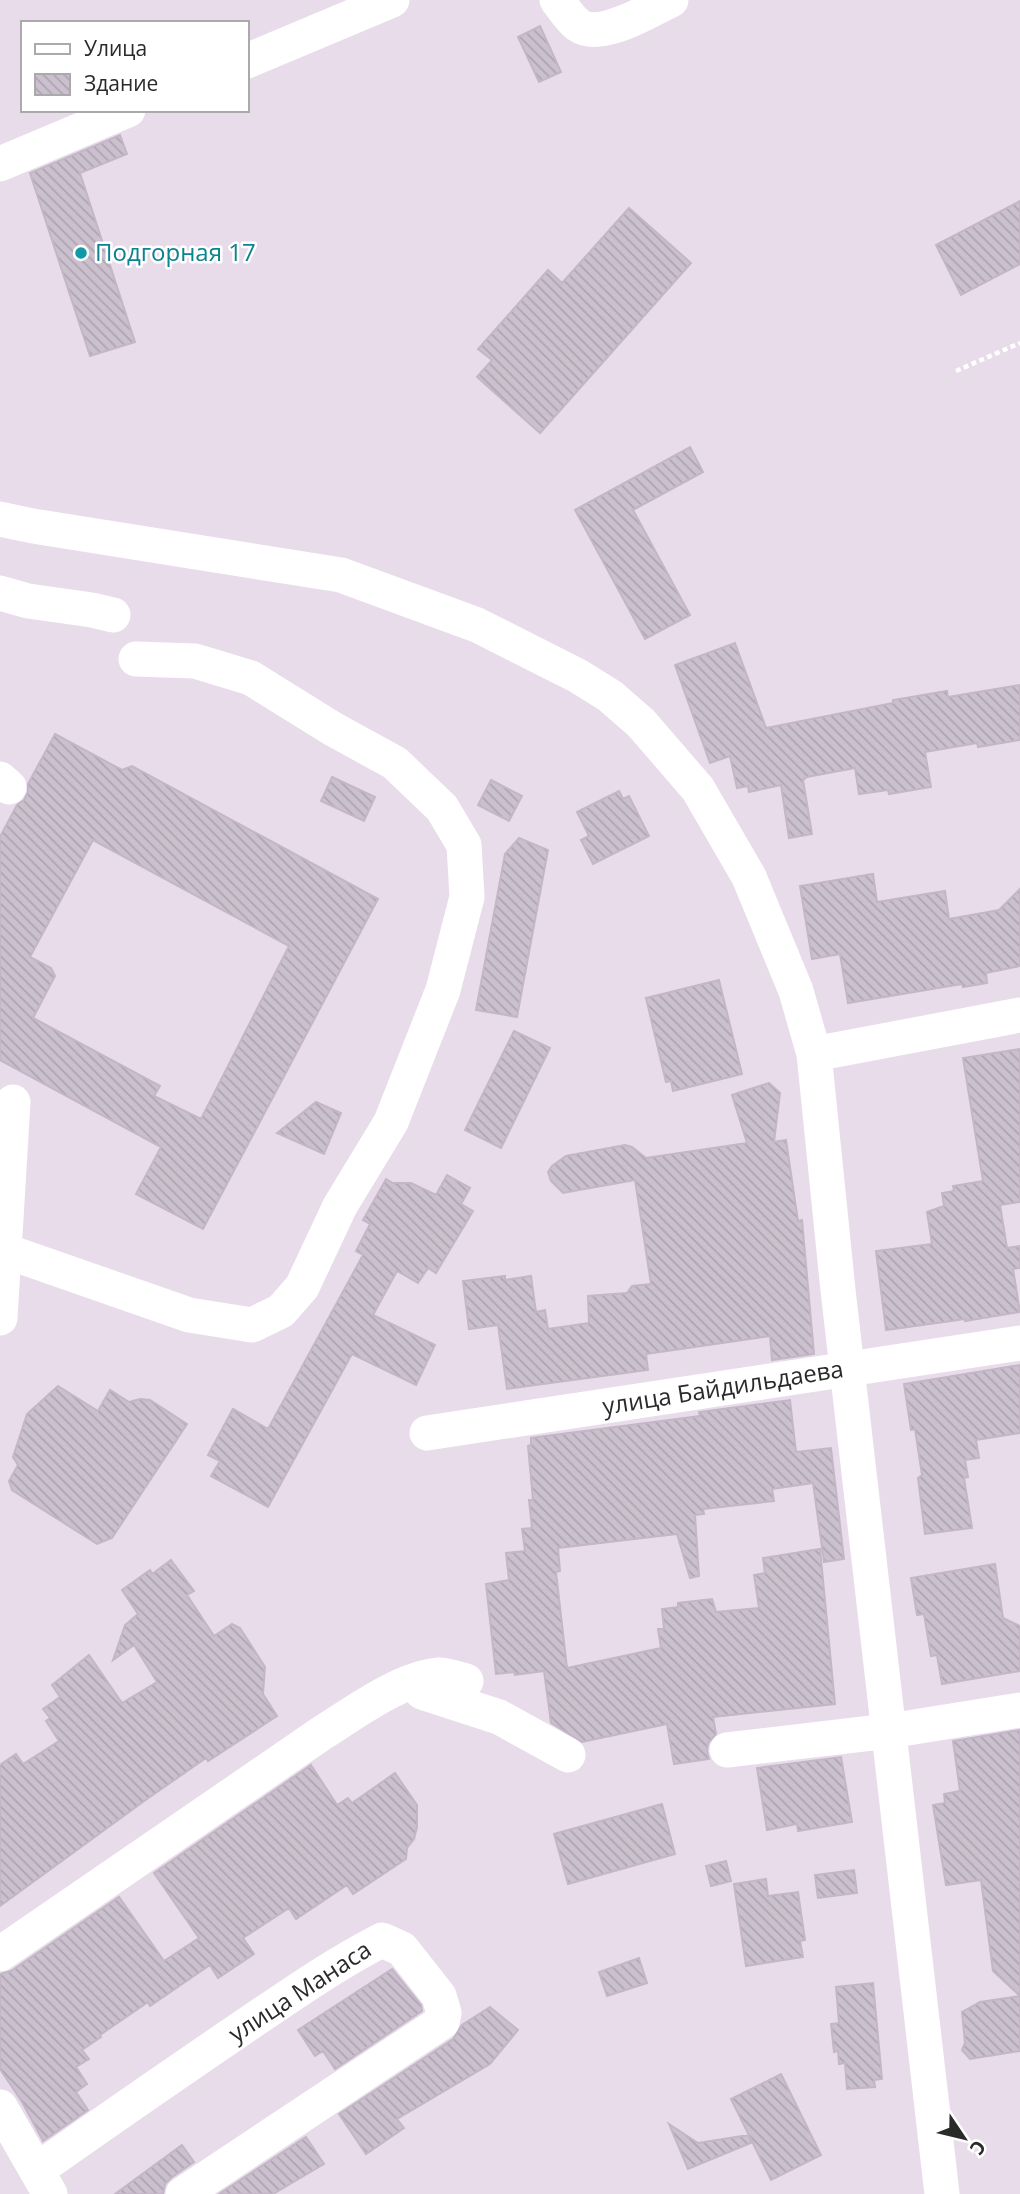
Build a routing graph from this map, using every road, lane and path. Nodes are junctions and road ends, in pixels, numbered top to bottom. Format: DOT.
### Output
graph roads {
  1 [pos="392,0"];
  2 [pos="557,0"];
  3 [pos="671,0"];
  4 [pos="248,61"];
  5 [pos="123,112"];
  6 [pos="0,164"];
  7 [pos="1020,344"];
  8 [pos="956,372"];
  9 [pos="0,519"];
  10 [pos="0,593"];
  11 [pos="113,615"];
  12 [pos="136,659"];
  13 [pos="1020,1015"];
  14 [pos="814,1054"];
  15 [pos="13,1102"];
  16 [pos="2,1250"];
  17 [pos="0,1318"];
  18 [pos="1020,1343"];
  19 [pos="847,1370"];
  20 [pos="427,1433"];
  21 [pos="466,1681"];
  22 [pos="401,1687"];
  23 [pos="1020,1710"];
  24 [pos="889,1731"];
  25 [pos="727,1750"];
  26 [pos="568,1755"];
  27 [pos="0,1954"];
  28 [pos="0,2107"];
  29 [pos="43,2182"];
  30 [pos="183,2194"];
  31 [pos="942,2194"];
  1 -- 4 [label="street"];
  2 -- 3 [label="street"];
  5 -- 6 [label="street"];
  7 -- 8 [label="path"];
  9 -- 14 [label="street"];
  10 -- 11 [label="street"];
  12 -- 16 [label="street"];
  13 -- 14 [label="street"];
  14 -- 19 [label="street"];
  15 -- 16 [label="street"];
  16 -- 17 [label="street"];
  18 -- 19 [label="street, улица Байдильдаева"];
  19 -- 20 [label="street, улица Байдильдаева"];
  19 -- 24 [label="street"];
  21 -- 22 [label="street"];
  22 -- 26 [label="street"];
  22 -- 27 [label="street"];
  23 -- 24 [label="street"];
  24 -- 25 [label="street"];
  24 -- 31 [label="street"];
  28 -- 29 [label="street, улица Манаса"];
  29 -- 30 [label="street, улица Манаса"];
}
